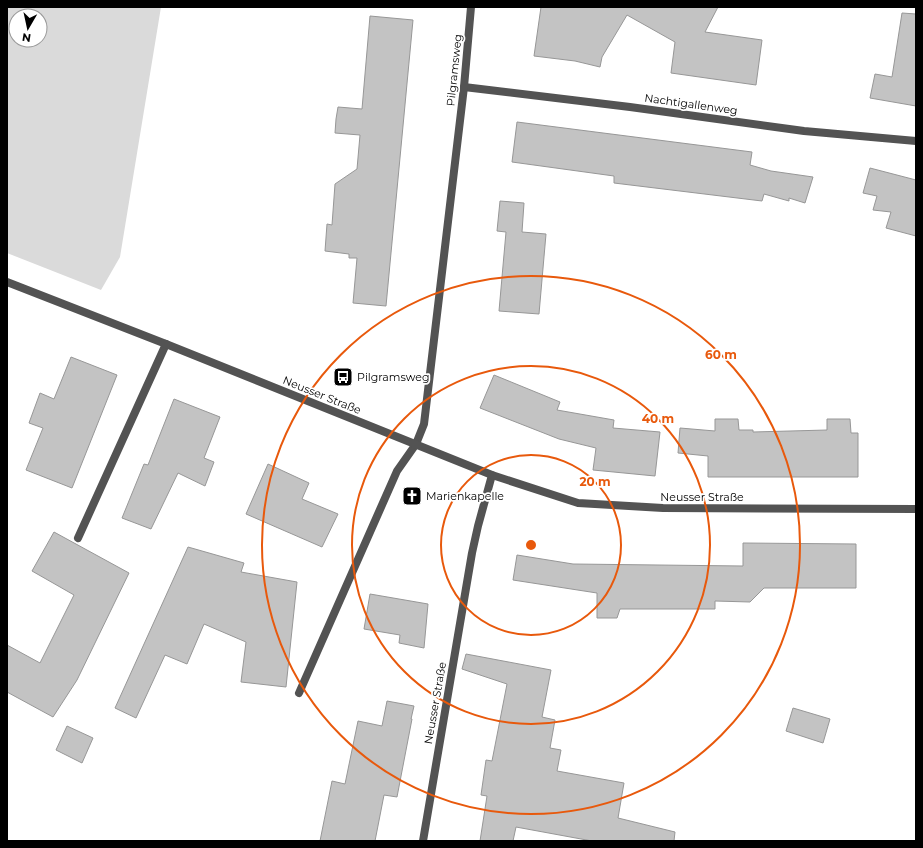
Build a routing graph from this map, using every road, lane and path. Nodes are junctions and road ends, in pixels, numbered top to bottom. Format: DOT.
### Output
graph roads {
  1 [pos="471,7"];
  2 [pos="464,88"];
  3 [pos="916,141"];
  4 [pos="7,282"];
  5 [pos="166,344"];
  6 [pos="416,444"];
  7 [pos="492,475"];
  8 [pos="916,509"];
  9 [pos="78,538"];
  10 [pos="299,693"];
  11 [pos="423,841"];
  1 -- 2 [label="street, Pilgramsweg"];
  2 -- 3 [label="street, Nachtigallenweg"];
  2 -- 6 [label="street, Pilgramsweg"];
  4 -- 5 [label="street, Neusser Straße"];
  5 -- 6 [label="street, Neusser Straße"];
  5 -- 9 [label="street"];
  6 -- 7 [label="street, Neusser Straße"];
  6 -- 10 [label="street, Pilgramsweg"];
  7 -- 8 [label="street, Neusser Straße"];
  7 -- 11 [label="street, Neusser Straße"];
}
